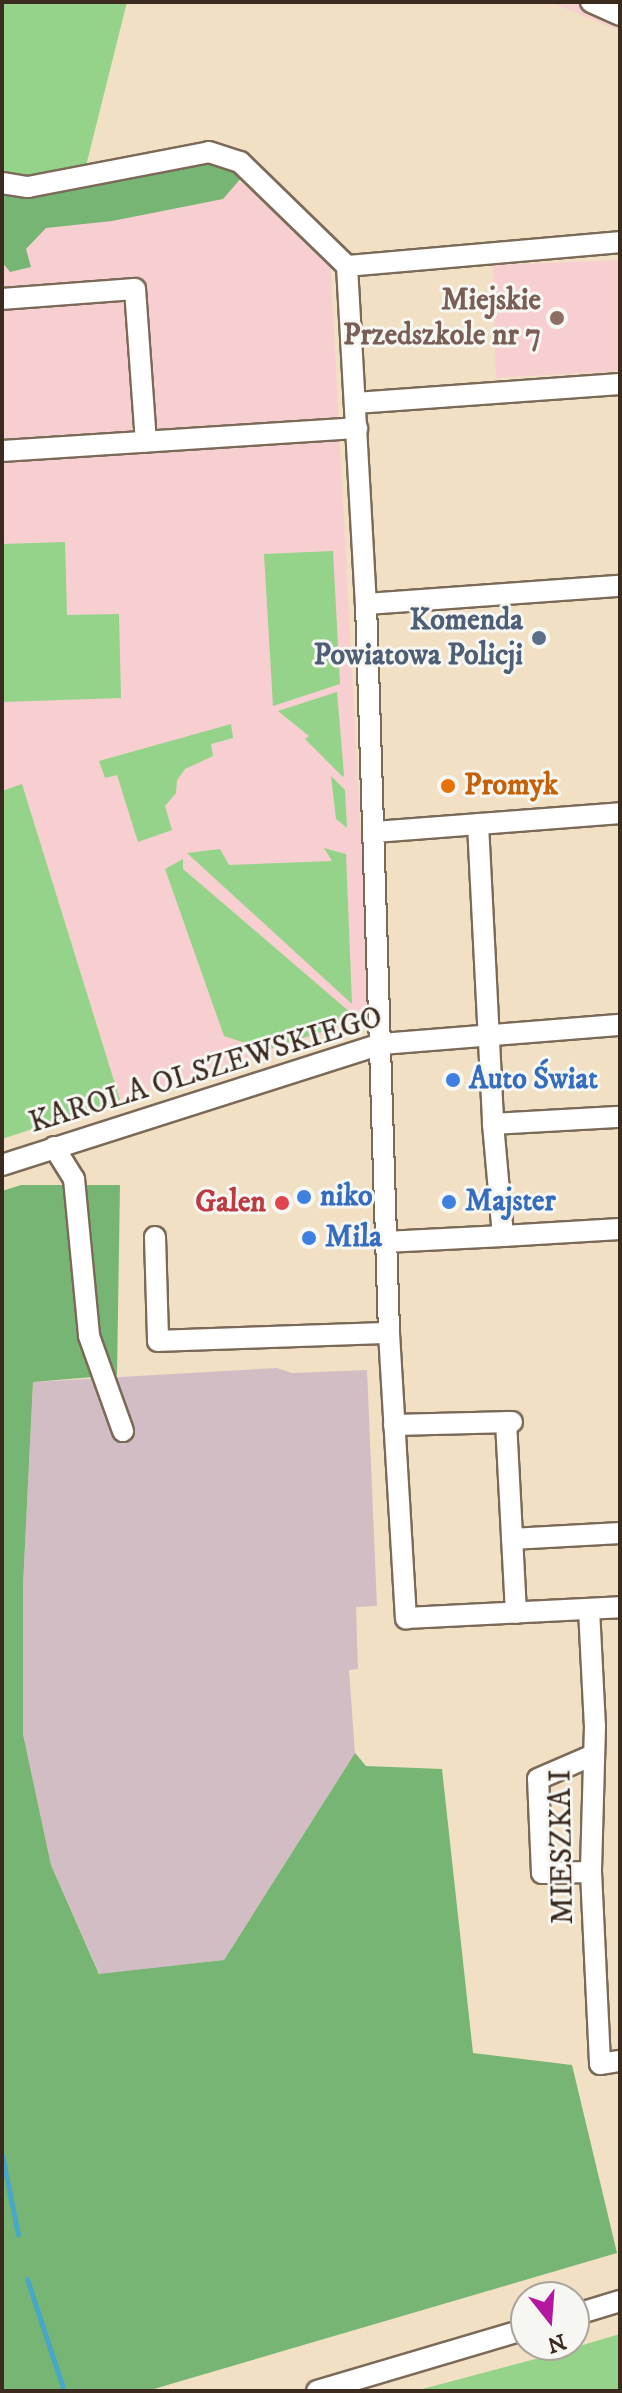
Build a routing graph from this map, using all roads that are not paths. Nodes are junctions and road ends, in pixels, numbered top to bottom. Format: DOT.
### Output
graph roads {
  1 [pos="591,2"];
  2 [pos="620,15"];
  3 [pos="2,183"];
  4 [pos="620,242"];
  5 [pos="347,266"];
  6 [pos="2,299"];
  7 [pos="620,384"];
  8 [pos="355,403"];
  9 [pos="357,428"];
  10 [pos="146,442"];
  11 [pos="2,451"];
  12 [pos="620,586"];
  13 [pos="366,604"];
  14 [pos="620,813"];
  15 [pos="478,824"];
  16 [pos="375,832"];
  17 [pos="620,1025"];
  18 [pos="489,1034"];
  19 [pos="382,1044"];
  20 [pos="620,1117"];
  21 [pos="493,1124"];
  22 [pos="54,1147"];
  23 [pos="2,1165"];
  24 [pos="620,1229"];
  25 [pos="503,1236"];
  26 [pos="155,1237"];
  27 [pos="385,1242"];
  28 [pos="389,1333"];
  29 [pos="394,1425"];
  30 [pos="123,1431"];
  31 [pos="620,1533"];
  32 [pos="512,1539"];
  33 [pos="620,1607"];
  34 [pos="589,1609"];
  35 [pos="516,1613"];
  36 [pos="591,1756"];
  37 [pos="591,1872"];
  38 [pos="620,2061"];
  39 [pos="620,2301"];
  40 [pos="590,2310"];
  41 [pos="510,2334"];
  42 [pos="317,2391"];
  1 -- 2 [label="street"];
  3 -- 5 [label="street"];
  4 -- 5 [label="street"];
  5 -- 8 [label="street"];
  6 -- 10 [label="street"];
  7 -- 8 [label="street"];
  8 -- 9 [label="street"];
  9 -- 10 [label="street"];
  9 -- 13 [label="street"];
  10 -- 11 [label="street"];
  12 -- 13 [label="street"];
  13 -- 16 [label="street"];
  14 -- 15 [label="street"];
  15 -- 16 [label="street"];
  15 -- 18 [label="street"];
  16 -- 19 [label="street"];
  17 -- 18 [label="street, KAROLA OLSZEWSKIEGO"];
  18 -- 19 [label="street, KAROLA OLSZEWSKIEGO"];
  18 -- 21 [label="street"];
  19 -- 22 [label="street, KAROLA OLSZEWSKIEGO"];
  19 -- 27 [label="street"];
  20 -- 21 [label="street"];
  21 -- 25 [label="street"];
  22 -- 23 [label="street, KAROLA OLSZEWSKIEGO"];
  22 -- 30 [label="street"];
  24 -- 25 [label="street"];
  25 -- 27 [label="street"];
  26 -- 28 [label="street"];
  27 -- 28 [label="street"];
  28 -- 29 [label="street"];
  29 -- 32 [label="street"];
  29 -- 35 [label="street"];
  31 -- 32 [label="street"];
  32 -- 35 [label="street"];
  33 -- 34 [label="street"];
  34 -- 35 [label="street"];
  34 -- 36 [label="street, MIESZKA I"];
  36 -- 37 [label="street, MIESZKA I"];
  36 -- 37 [label="street"];
  37 -- 38 [label="street, MIESZKA I"];
  39 -- 40 [label="street"];
  41 -- 42 [label="street"];
}
